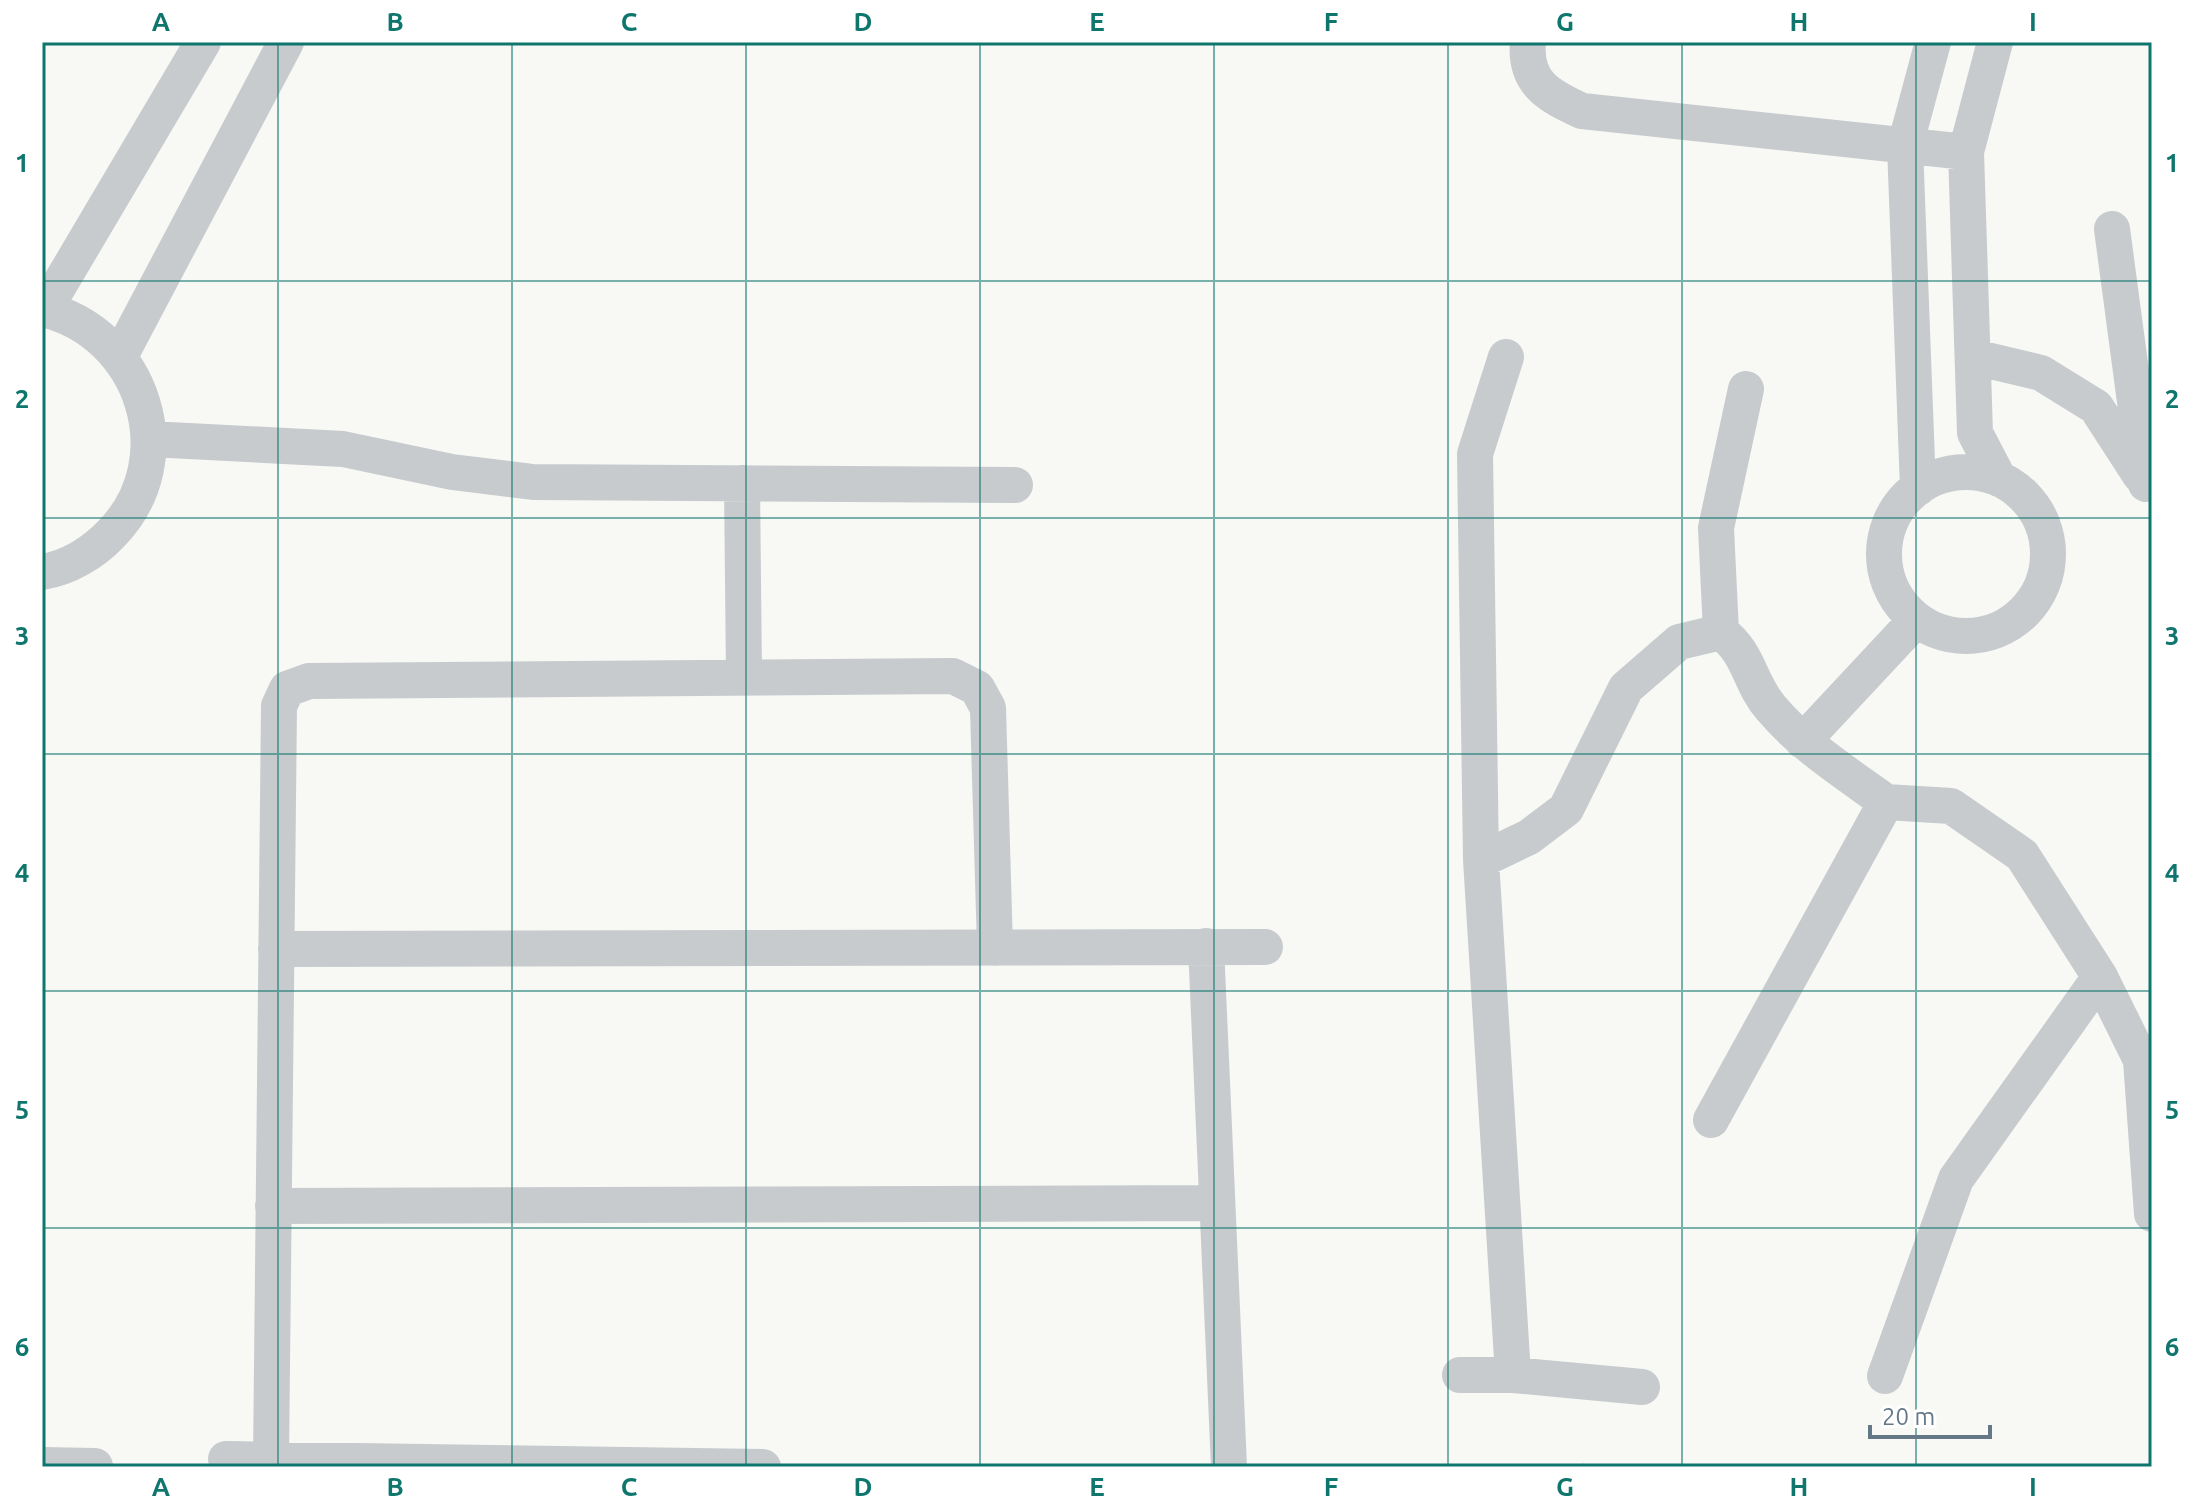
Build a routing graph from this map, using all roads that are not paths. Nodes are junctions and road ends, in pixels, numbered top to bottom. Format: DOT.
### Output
graph roads {
  1 [pos="203,42"];
  2 [pos="286,42"];
  3 [pos="1528,42"];
  4 [pos="1933,42"];
  5 [pos="1995,42"];
  6 [pos="1905,146"];
  7 [pos="1966,152"];
  8 [pos="2112,229"];
  9 [pos="44,309"];
  10 [pos="120,356"];
  11 [pos="1506,357"];
  12 [pos="1974,357"];
  13 [pos="1746,389"];
  14 [pos="150,439"];
  15 [pos="1999,479"];
  16 [pos="742,483"];
  17 [pos="1015,485"];
  18 [pos="2149,486"];
  19 [pos="1918,488"];
  20 [pos="42,572"];
  21 [pos="1916,620"];
  22 [pos="1721,632"];
  23 [pos="744,676"];
  24 [pos="1803,741"];
  25 [pos="1886,802"];
  26 [pos="1481,860"];
  27 [pos="1206,946"];
  28 [pos="1265,947"];
  29 [pos="995,948"];
  30 [pos="276,949"];
  31 [pos="2100,977"];
  32 [pos="1711,1120"];
  33 [pos="1217,1203"];
  34 [pos="273,1206"];
  35 [pos="2152,1214"];
  36 [pos="1460,1375"];
  37 [pos="1513,1375"];
  38 [pos="1885,1376"];
  39 [pos="1642,1387"];
  40 [pos="226,1459"];
  41 [pos="271,1460"];
  42 [pos="42,1465"];
  43 [pos="95,1466"];
  44 [pos="763,1467"];
  45 [pos="1229,1467"];
  1 -- 9 [label="street"];
  2 -- 10 [label="street"];
  3 -- 6 [label="street"];
  4 -- 6 [label="street"];
  5 -- 7 [label="street"];
  6 -- 7 [label="street"];
  6 -- 19 [label="street"];
  7 -- 12 [label="street"];
  8 -- 18 [label="street"];
  9 -- 10 [label="street"];
  10 -- 14 [label="street"];
  11 -- 26 [label="street"];
  12 -- 15 [label="street"];
  12 -- 18 [label="street"];
  13 -- 22 [label="street"];
  14 -- 16 [label="street"];
  14 -- 20 [label="street"];
  15 -- 19 [label="street"];
  15 -- 21 [label="street"];
  16 -- 17 [label="street"];
  16 -- 23 [label="street"];
  19 -- 21 [label="street"];
  21 -- 24 [label="street"];
  22 -- 24 [label="street"];
  22 -- 26 [label="street"];
  23 -- 29 [label="street"];
  23 -- 30 [label="street"];
  24 -- 25 [label="street"];
  25 -- 31 [label="street"];
  25 -- 32 [label="street"];
  26 -- 37 [label="street"];
  27 -- 28 [label="street"];
  27 -- 29 [label="street"];
  27 -- 33 [label="street"];
  29 -- 30 [label="street"];
  30 -- 34 [label="street"];
  31 -- 35 [label="street"];
  31 -- 38 [label="street"];
  33 -- 34 [label="street"];
  33 -- 45 [label="street"];
  34 -- 41 [label="street"];
  36 -- 37 [label="street"];
  37 -- 39 [label="street"];
  40 -- 41 [label="street"];
  41 -- 44 [label="street"];
  42 -- 43 [label="street"];
}
